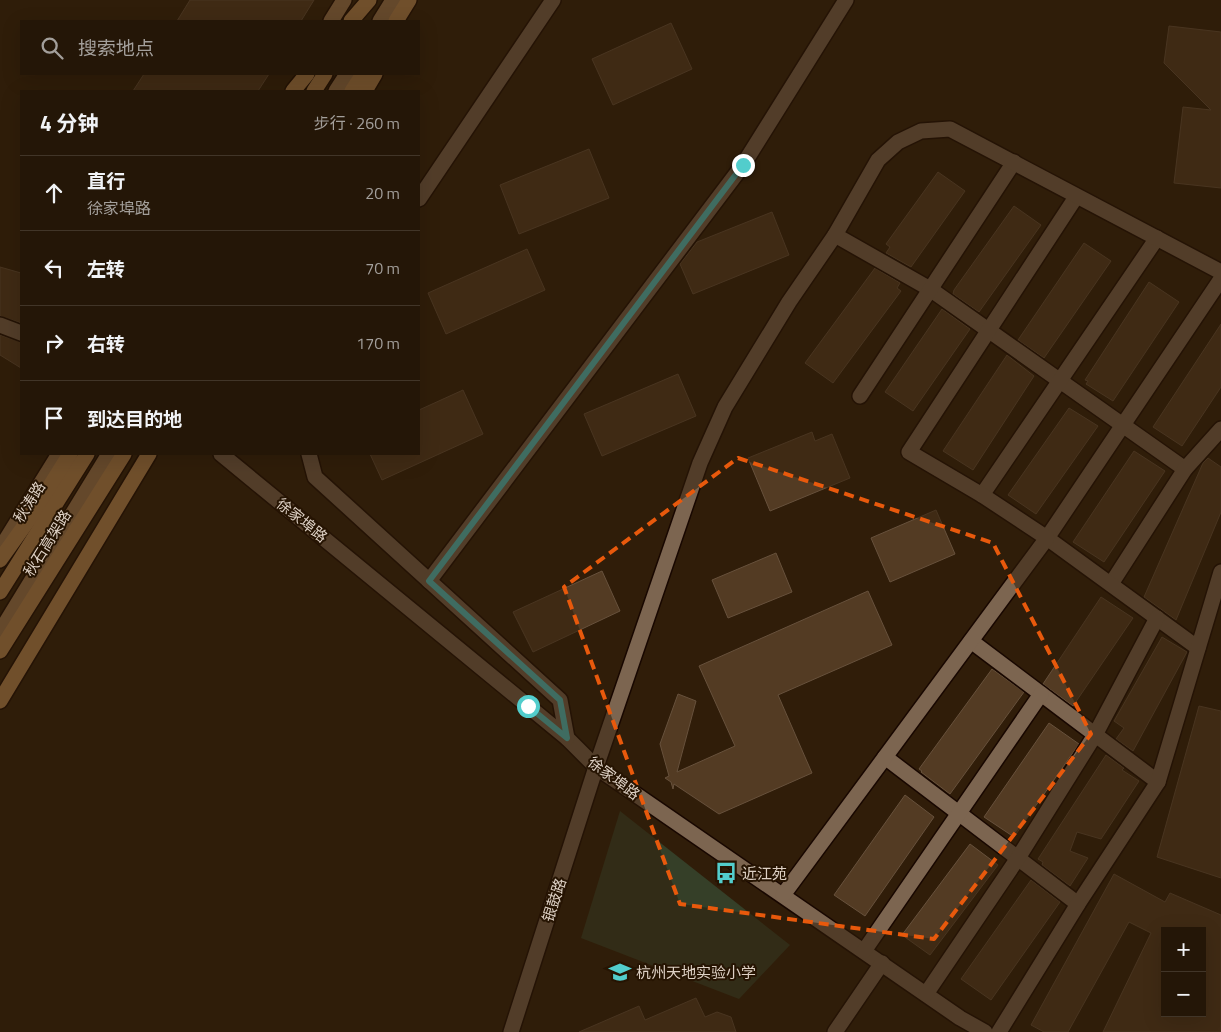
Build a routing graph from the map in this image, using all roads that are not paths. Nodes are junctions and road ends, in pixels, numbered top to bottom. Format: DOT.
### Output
graph roads {
  1 [pos="344,0"];
  2 [pos="370,0"];
  3 [pos="393,0"];
  4 [pos="409,0"];
  5 [pos="420,0"];
  6 [pos="553,0"];
  7 [pos="846,0"];
  8 [pos="332,20"];
  9 [pos="352,20"];
  10 [pos="359,20"];
  11 [pos="381,20"];
  12 [pos="397,20"];
  13 [pos="408,20"];
  14 [pos="296,75"];
  15 [pos="306,75"];
  16 [pos="324,75"];
  17 [pos="346,75"];
  18 [pos="362,75"];
  19 [pos="374,75"];
  20 [pos="287,90"];
  21 [pos="294,90"];
  22 [pos="315,90"];
  23 [pos="337,90"];
  24 [pos="353,90"];
  25 [pos="366,90"];
  26 [pos="1014,162"];
  27 [pos="1076,197"];
  28 [pos="420,198"];
  29 [pos="835,235"];
  30 [pos="1157,238"];
  31 [pos="1221,272"];
  32 [pos="1221,280"];
  33 [pos="930,289"];
  34 [pos="0,325"];
  35 [pos="990,330"];
  36 [pos="20,333"];
  37 [pos="1061,381"];
  38 [pos="860,396"];
  39 [pos="1124,426"];
  40 [pos="1221,429"];
  41 [pos="58,455"];
  42 [pos="69,455"];
  43 [pos="86,455"];
  44 [pos="108,455"];
  45 [pos="123,455"];
  46 [pos="148,455"];
  47 [pos="222,455"];
  48 [pos="309,455"];
  49 [pos="1185,469"];
  50 [pos="982,495"];
  51 [pos="26,508"];
  52 [pos="0,538"];
  53 [pos="1047,538"];
  54 [pos="0,550"];
  55 [pos="0,560"];
  56 [pos="1221,572"];
  57 [pos="429,581"];
  58 [pos="1111,584"];
  59 [pos="0,592"];
  60 [pos="1157,618"];
  61 [pos="0,632"];
  62 [pos="971,641"];
  63 [pos="1198,648"];
  64 [pos="0,651"];
  65 [pos="1041,694"];
  66 [pos="0,701"];
  67 [pos="1096,735"];
  68 [pos="567,738"];
  69 [pos="885,757"];
  70 [pos="596,767"];
  71 [pos="1158,782"];
  72 [pos="960,814"];
  73 [pos="1018,858"];
  74 [pos="783,895"];
  75 [pos="1078,904"];
  76 [pos="864,951"];
  77 [pos="882,963"];
  78 [pos="926,994"];
  79 [pos="511,1032"];
  80 [pos="835,1032"];
  81 [pos="985,1032"];
  82 [pos="999,1032"];
  1 -- 8 [label="main road"];
  2 -- 9 [label="highway"];
  2 -- 10 [label="highway"];
  3 -- 11 [label="main road"];
  4 -- 12 [label="highway"];
  5 -- 13 [label="highway"];
  6 -- 28 [label="street"];
  7 -- 57 [label="street"];
  14 -- 20 [label="main road"];
  15 -- 21 [label="highway"];
  16 -- 22 [label="highway"];
  17 -- 23 [label="main road"];
  18 -- 24 [label="highway"];
  19 -- 25 [label="highway"];
  26 -- 27 [label="street, 银鼓路"];
  26 -- 29 [label="street, 银鼓路"];
  26 -- 33 [label="street"];
  27 -- 30 [label="street, 银鼓路"];
  27 -- 35 [label="street"];
  29 -- 33 [label="street"];
  29 -- 70 [label="street, 银鼓路"];
  30 -- 31 [label="street, 银鼓路"];
  30 -- 37 [label="street"];
  32 -- 39 [label="street"];
  33 -- 35 [label="street"];
  33 -- 38 [label="street"];
  34 -- 36 [label="street"];
  35 -- 37 [label="street"];
  35 -- 50 [label="street"];
  37 -- 39 [label="street"];
  37 -- 50 [label="street"];
  39 -- 49 [label="street"];
  39 -- 53 [label="street"];
  40 -- 49 [label="street"];
  41 -- 51 [label="main road, 秋涛路"];
  42 -- 55 [label="highway"];
  43 -- 59 [label="highway, 秋石高架路"];
  44 -- 61 [label="main road"];
  45 -- 64 [label="highway, 秋石高架路"];
  46 -- 66 [label="highway"];
  47 -- 68 [label="street, 徐家埠路"];
  48 -- 57 [label="street"];
  49 -- 58 [label="street"];
  50 -- 53 [label="street"];
  51 -- 52 [label="main road"];
  51 -- 54 [label="main road, 秋涛路"];
  53 -- 58 [label="street"];
  53 -- 62 [label="street"];
  56 -- 63 [label="street"];
  57 -- 68 [label="street"];
  58 -- 60 [label="street"];
  60 -- 63 [label="street"];
  60 -- 67 [label="street"];
  62 -- 65 [label="street"];
  62 -- 69 [label="street"];
  63 -- 71 [label="street"];
  65 -- 67 [label="street"];
  65 -- 72 [label="street"];
  67 -- 71 [label="street"];
  67 -- 73 [label="street"];
  68 -- 70 [label="street, 徐家埠路"];
  69 -- 72 [label="street"];
  69 -- 74 [label="street"];
  70 -- 74 [label="street, 徐家埠路"];
  70 -- 79 [label="street, 银鼓路"];
  71 -- 75 [label="street"];
  72 -- 73 [label="street"];
  72 -- 76 [label="street"];
  73 -- 75 [label="street"];
  73 -- 78 [label="street"];
  74 -- 76 [label="street, 徐家埠路"];
  75 -- 82 [label="street"];
  76 -- 77 [label="street, 徐家埠路"];
  77 -- 78 [label="street, 徐家埠路"];
  77 -- 80 [label="street"];
  78 -- 81 [label="street, 徐家埠路"];
}
